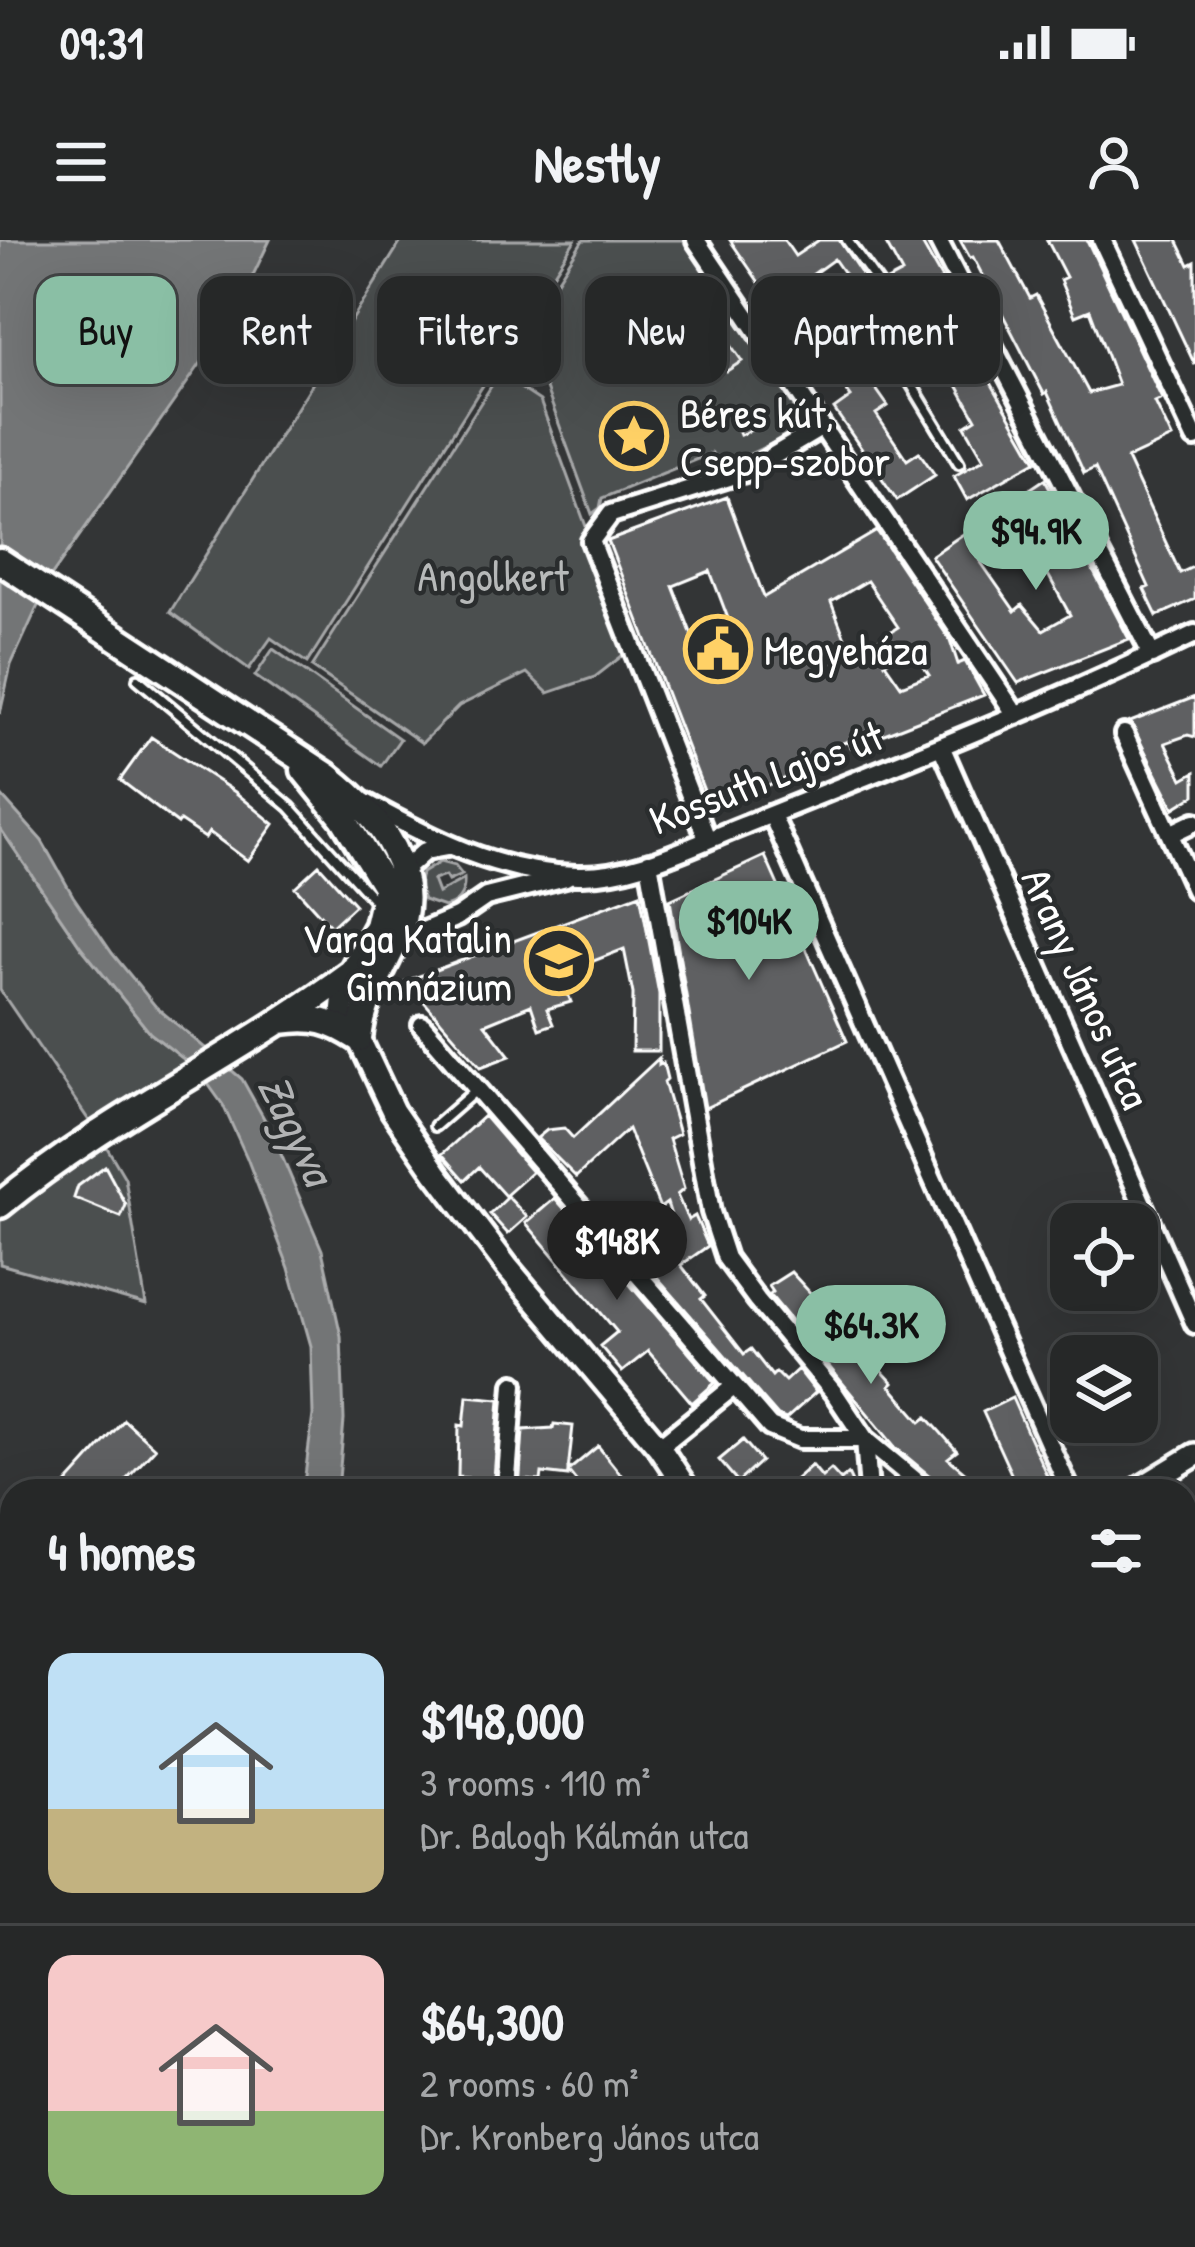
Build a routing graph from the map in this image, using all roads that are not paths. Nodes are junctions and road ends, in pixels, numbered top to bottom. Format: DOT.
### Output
graph roads {
  1 [pos="696,240"];
  2 [pos="847,240"];
  3 [pos="938,240"];
  4 [pos="1102,240"];
  5 [pos="873,276"];
  6 [pos="957,276"];
  7 [pos="1000,359"];
  8 [pos="911,384"];
  9 [pos="822,427"];
  10 [pos="1195,438"];
  11 [pos="958,463"];
  12 [pos="0,561"];
  13 [pos="1195,634"];
  14 [pos="1152,655"];
  15 [pos="139,666"];
  16 [pos="1016,715"];
  17 [pos="1124,734"];
  18 [pos="941,746"];
  19 [pos="291,754"];
  20 [pos="356,797"];
  21 [pos="772,815"];
  22 [pos="1195,822"];
  23 [pos="1170,834"];
  24 [pos="707,839"];
  25 [pos="447,848"];
  26 [pos="649,862"];
  27 [pos="576,875"];
  28 [pos="1195,890"];
  29 [pos="394,892"];
  30 [pos="445,920"];
  31 [pos="395,943"];
  32 [pos="346,985"];
  33 [pos="282,1021"];
  34 [pos="422,1025"];
  35 [pos="359,1039"];
  36 [pos="477,1089"];
  37 [pos="435,1126"];
  38 [pos="0,1205"];
  39 [pos="1195,1324"];
  40 [pos="514,1384"];
  41 [pos="732,1388"];
  42 [pos="865,1439"];
  43 [pos="659,1448"];
  44 [pos="1195,1455"];
  45 [pos="507,1479"];
  46 [pos="680,1479"];
  47 [pos="867,1479"];
  48 [pos="913,1479"];
  49 [pos="1065,1479"];
  50 [pos="1156,1479"];
  1 -- 9 [label="street"];
  2 -- 5 [label="lane"];
  3 -- 6 [label="street"];
  4 -- 10 [label="street"];
  7 -- 14 [label="street"];
  8 -- 11 [label="lane"];
  9 -- 16 [label="street"];
  9 -- 24 [label="street"];
  12 -- 15 [label="main road"];
  13 -- 14 [label="street, Kossuth Lajos út"];
  14 -- 16 [label="street, Kossuth Lajos út"];
  15 -- 19 [label="main road"];
  15 -- 29 [label="lane"];
  16 -- 18 [label="street, Kossuth Lajos út"];
  17 -- 23 [label="street"];
  18 -- 21 [label="street, Kossuth Lajos út"];
  18 -- 39 [label="street, Arany János utca"];
  19 -- 20 [label="main road"];
  19 -- 29 [label="main road"];
  20 -- 25 [label="street, Kossuth Lajos út"];
  20 -- 29 [label="main road"];
  21 -- 24 [label="street, Kossuth Lajos út"];
  21 -- 49 [label="street"];
  22 -- 23 [label="street"];
  23 -- 28 [label="street"];
  24 -- 26 [label="street, Kossuth Lajos út"];
  25 -- 27 [label="street, Kossuth Lajos út"];
  25 -- 29 [label="street"];
  26 -- 27 [label="street, Kossuth Lajos út"];
  26 -- 42 [label="street"];
  27 -- 30 [label="street"];
  29 -- 30 [label="street"];
  29 -- 31 [label="main road"];
  29 -- 32 [label="main road"];
  30 -- 31 [label="street"];
  31 -- 32 [label="main road"];
  31 -- 35 [label="main road"];
  32 -- 33 [label="main road"];
  32 -- 35 [label="street"];
  33 -- 35 [label="main road"];
  33 -- 38 [label="main road"];
  34 -- 36 [label="street"];
  35 -- 43 [label="street"];
  36 -- 37 [label="lane"];
  36 -- 41 [label="street"];
  40 -- 45 [label="street"];
  41 -- 42 [label="street"];
  41 -- 43 [label="street"];
  42 -- 47 [label="street"];
  42 -- 48 [label="street"];
  43 -- 46 [label="street"];
  44 -- 50 [label="street"];
}
